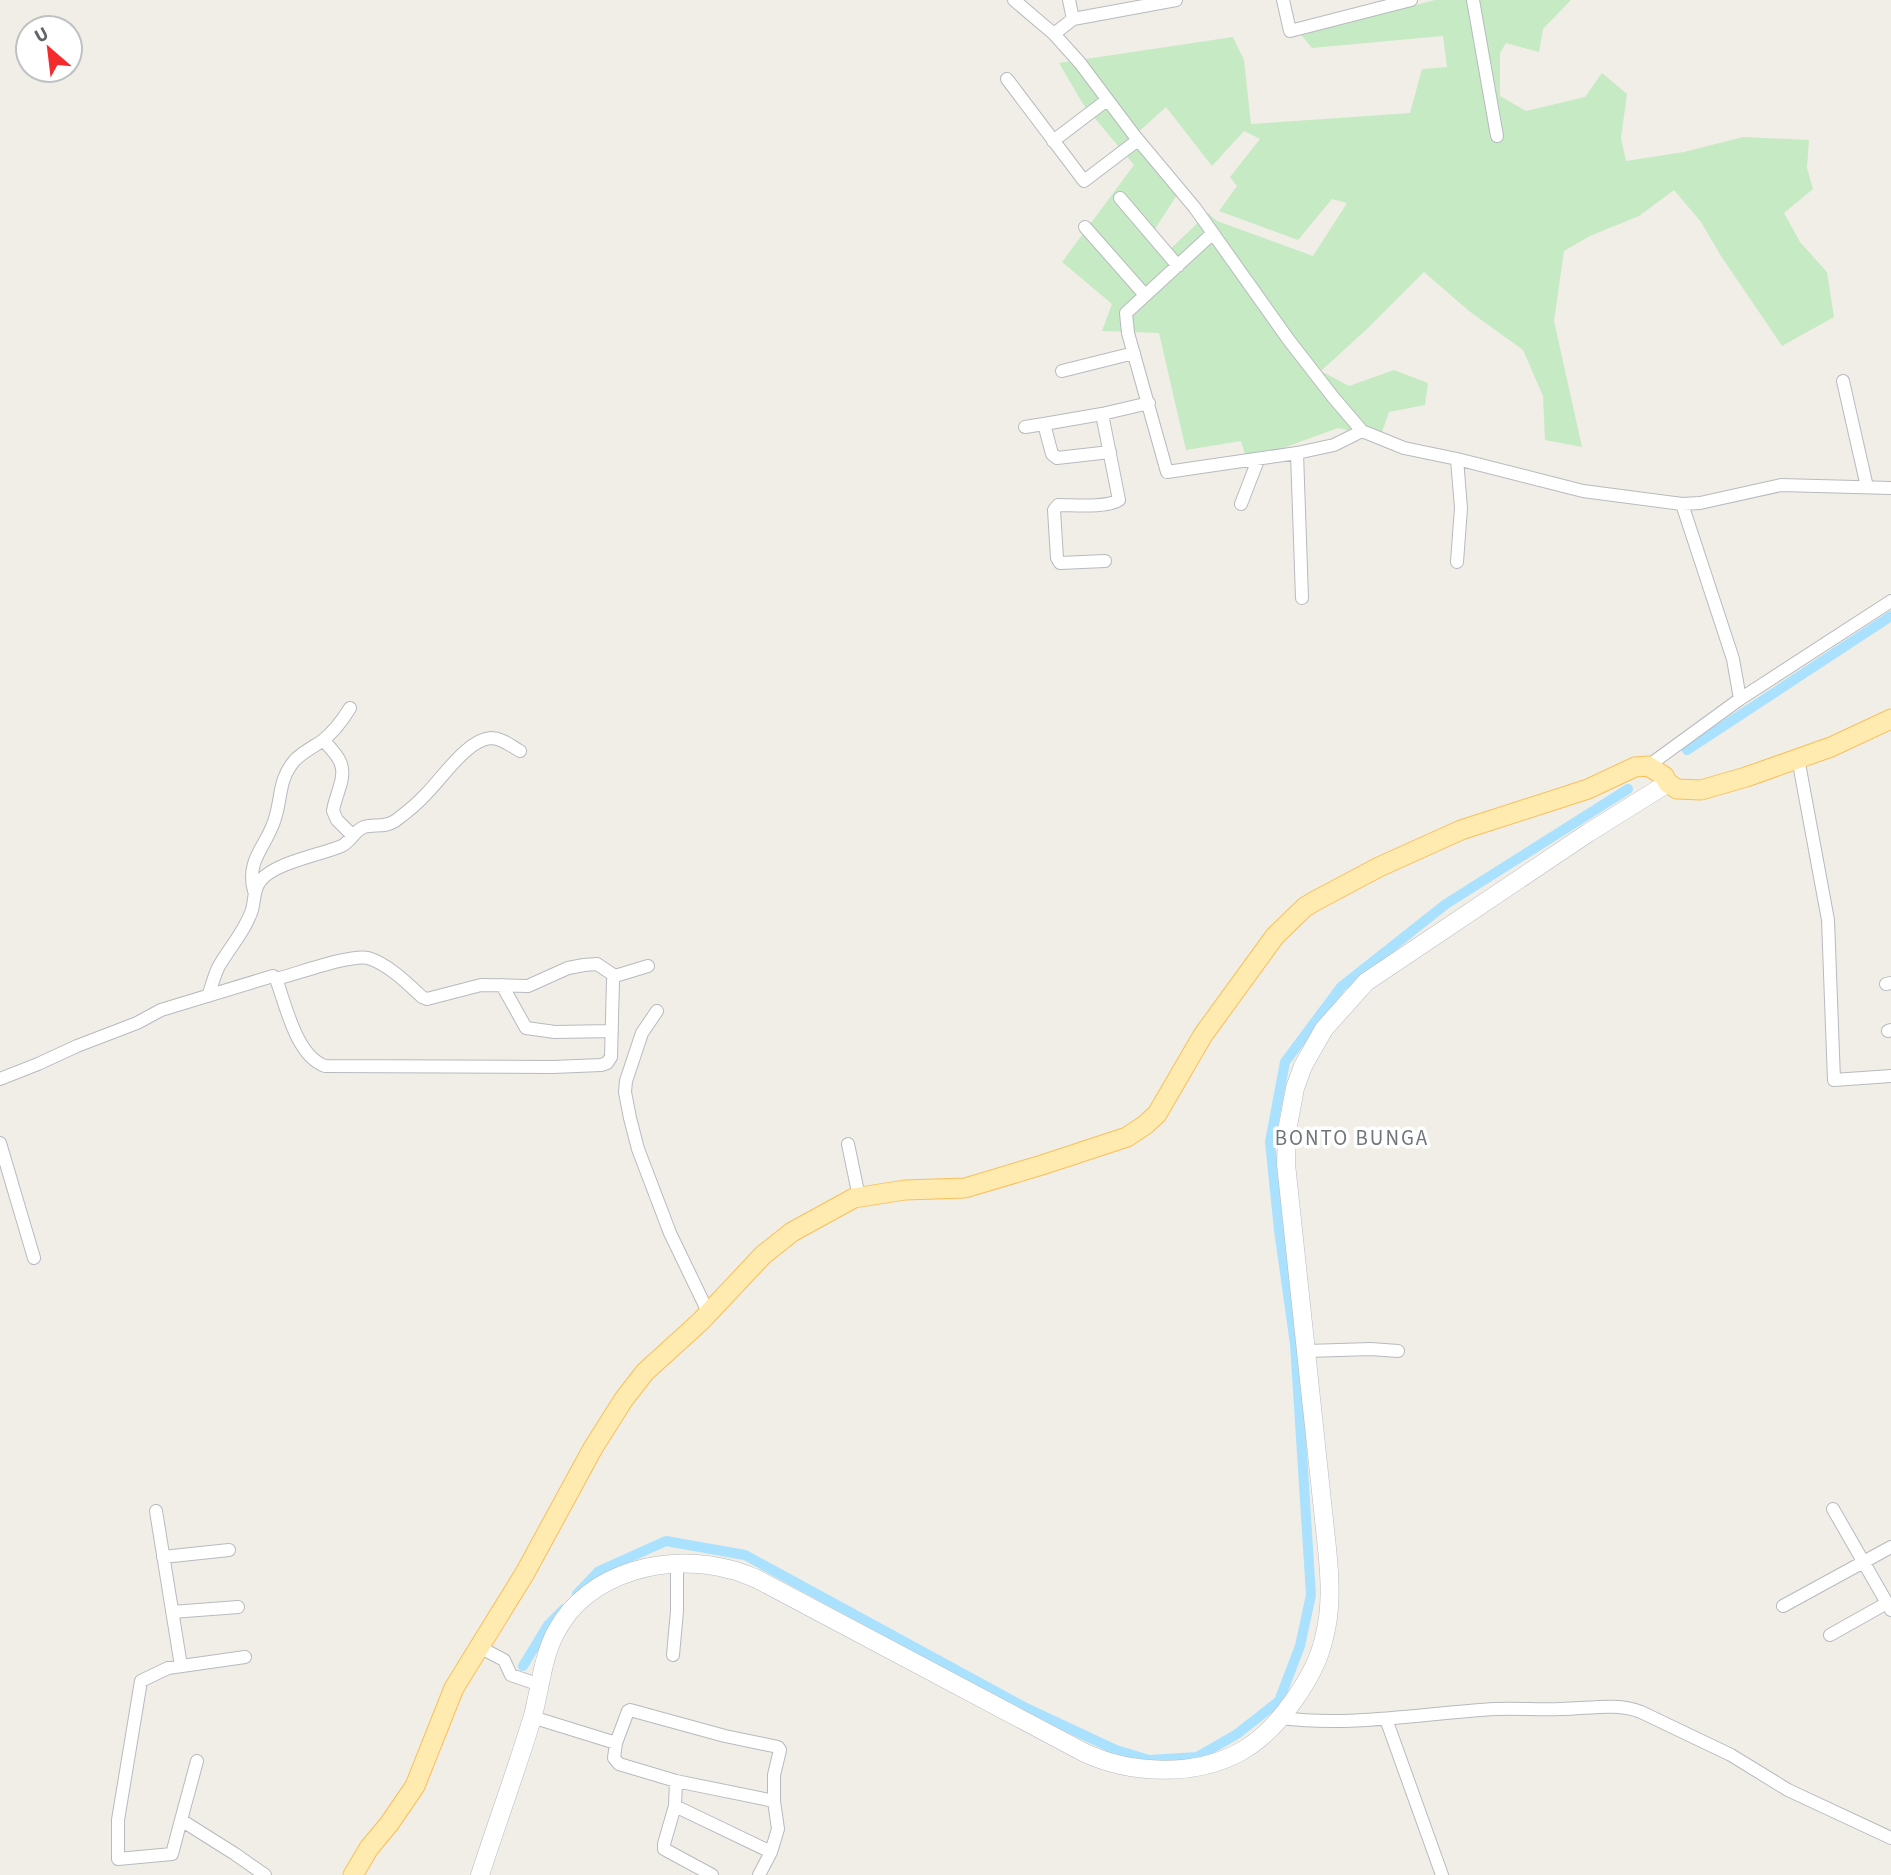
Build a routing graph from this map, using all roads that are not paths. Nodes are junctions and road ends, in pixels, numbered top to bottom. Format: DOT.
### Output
graph roads {
  1 [pos="1014,0"];
  2 [pos="1033,0"];
  3 [pos="1069,0"];
  4 [pos="1176,0"];
  5 [pos="1283,0"];
  6 [pos="1411,0"];
  7 [pos="1473,0"];
  8 [pos="1036,19"];
  9 [pos="1073,19"];
  10 [pos="1054,34"];
  11 [pos="1007,79"];
  12 [pos="1107,100"];
  13 [pos="1497,136"];
  14 [pos="1138,140"];
  15 [pos="1054,141"];
  16 [pos="1120,198"];
  17 [pos="1085,227"];
  18 [pos="1213,233"];
  19 [pos="1178,266"];
  20 [pos="1145,295"];
  21 [pos="1134,354"];
  22 [pos="1062,371"];
  23 [pos="1843,381"];
  24 [pos="1149,403"];
  25 [pos="1102,414"];
  26 [pos="1044,424"];
  27 [pos="1025,427"];
  28 [pos="1362,431"];
  29 [pos="1110,452"];
  30 [pos="1297,453"];
  31 [pos="1457,459"];
  32 [pos="1258,460"];
  33 [pos="1867,487"];
  34 [pos="1891,488"];
  35 [pos="1241,504"];
  36 [pos="1682,504"];
  37 [pos="1105,561"];
  38 [pos="1457,562"];
  39 [pos="1302,598"];
  40 [pos="1891,601"];
  41 [pos="1740,699"];
  42 [pos="350,708"];
  43 [pos="1891,719"];
  44 [pos="323,740"];
  45 [pos="520,751"];
  46 [pos="1798,758"];
  47 [pos="1648,765"];
  48 [pos="1668,783"];
  49 [pos="353,836"];
  50 [pos="254,891"];
  51 [pos="648,967"];
  52 [pos="615,976"];
  53 [pos="276,979"];
  54 [pos="502,985"];
  55 [pos="208,996"];
  56 [pos="657,1011"];
  57 [pos="612,1031"];
  58 [pos="1891,1076"];
  59 [pos="0,1079"];
  60 [pos="0,1143"];
  61 [pos="849,1144"];
  62 [pos="859,1197"];
  63 [pos="34,1258"];
  64 [pos="709,1314"];
  65 [pos="1307,1351"];
  66 [pos="1398,1351"];
  67 [pos="1833,1509"];
  68 [pos="156,1511"];
  69 [pos="1891,1547"];
  70 [pos="229,1550"];
  71 [pos="163,1557"];
  72 [pos="1863,1562"];
  73 [pos="677,1564"];
  74 [pos="1783,1606"];
  75 [pos="238,1607"];
  76 [pos="1889,1607"];
  77 [pos="172,1612"];
  78 [pos="1830,1635"];
  79 [pos="479,1647"];
  80 [pos="673,1656"];
  81 [pos="245,1657"];
  82 [pos="181,1666"];
  83 [pos="534,1683"];
  84 [pos="532,1717"];
  85 [pos="1281,1718"];
  86 [pos="1386,1720"];
  87 [pos="616,1743"];
  88 [pos="197,1761"];
  89 [pos="676,1781"];
  90 [pos="774,1801"];
  91 [pos="675,1806"];
  92 [pos="181,1819"];
  93 [pos="1891,1838"];
  94 [pos="771,1852"];
  95 [pos="265,1875"];
  96 [pos="352,1875"];
  97 [pos="480,1875"];
  98 [pos="712,1875"];
  99 [pos="759,1875"];
  100 [pos="1442,1875"];
  1 -- 8 [label="street"];
  2 -- 8 [label="street"];
  3 -- 9 [label="street"];
  4 -- 9 [label="street"];
  5 -- 6 [label="street"];
  7 -- 13 [label="street"];
  8 -- 10 [label="street"];
  9 -- 10 [label="street"];
  10 -- 12 [label="street"];
  11 -- 15 [label="street"];
  12 -- 14 [label="street"];
  12 -- 15 [label="street"];
  14 -- 15 [label="street"];
  14 -- 18 [label="street"];
  16 -- 19 [label="street"];
  17 -- 20 [label="street"];
  18 -- 19 [label="street"];
  18 -- 28 [label="street"];
  19 -- 20 [label="street"];
  20 -- 21 [label="street"];
  21 -- 22 [label="street"];
  21 -- 24 [label="street"];
  23 -- 33 [label="street"];
  24 -- 25 [label="street"];
  24 -- 32 [label="street"];
  25 -- 26 [label="street"];
  25 -- 29 [label="street"];
  26 -- 27 [label="street"];
  26 -- 29 [label="street"];
  28 -- 30 [label="street"];
  28 -- 31 [label="street"];
  29 -- 37 [label="street"];
  30 -- 32 [label="street"];
  30 -- 39 [label="street"];
  31 -- 36 [label="street"];
  31 -- 38 [label="street"];
  32 -- 35 [label="street"];
  33 -- 34 [label="street"];
  33 -- 36 [label="street"];
  36 -- 41 [label="street"];
  40 -- 41 [label="street"];
  41 -- 47 [label="street"];
  42 -- 44 [label="street"];
  43 -- 46 [label="main road"];
  44 -- 49 [label="street"];
  44 -- 50 [label="street"];
  45 -- 49 [label="street"];
  46 -- 48 [label="main road"];
  46 -- 58 [label="street"];
  47 -- 48 [label="main road"];
  47 -- 62 [label="main road"];
  48 -- 65 [label="street"];
  49 -- 50 [label="street"];
  50 -- 55 [label="street"];
  51 -- 52 [label="street"];
  52 -- 54 [label="street"];
  52 -- 57 [label="street"];
  53 -- 54 [label="street"];
  53 -- 55 [label="street"];
  53 -- 57 [label="street"];
  54 -- 57 [label="street"];
  55 -- 59 [label="street"];
  56 -- 64 [label="street"];
  60 -- 63 [label="street"];
  61 -- 62 [label="street"];
  62 -- 64 [label="main road"];
  64 -- 79 [label="main road"];
  65 -- 66 [label="street"];
  65 -- 85 [label="street"];
  67 -- 72 [label="street"];
  68 -- 71 [label="street"];
  69 -- 72 [label="street"];
  70 -- 71 [label="street"];
  71 -- 77 [label="street"];
  72 -- 74 [label="street"];
  72 -- 76 [label="street"];
  73 -- 80 [label="street"];
  73 -- 83 [label="street"];
  73 -- 85 [label="street"];
  75 -- 77 [label="street"];
  76 -- 78 [label="street"];
  77 -- 82 [label="street"];
  79 -- 83 [label="street"];
  79 -- 96 [label="main road"];
  81 -- 82 [label="street"];
  82 -- 92 [label="street"];
  83 -- 84 [label="street"];
  84 -- 87 [label="street"];
  84 -- 97 [label="street"];
  85 -- 86 [label="street"];
  86 -- 93 [label="street"];
  86 -- 100 [label="street"];
  87 -- 89 [label="street"];
  87 -- 90 [label="street"];
  88 -- 92 [label="street"];
  89 -- 90 [label="street"];
  89 -- 91 [label="street"];
  90 -- 94 [label="street"];
  91 -- 94 [label="street"];
  91 -- 98 [label="street"];
  92 -- 95 [label="street"];
  94 -- 99 [label="street"];
}
